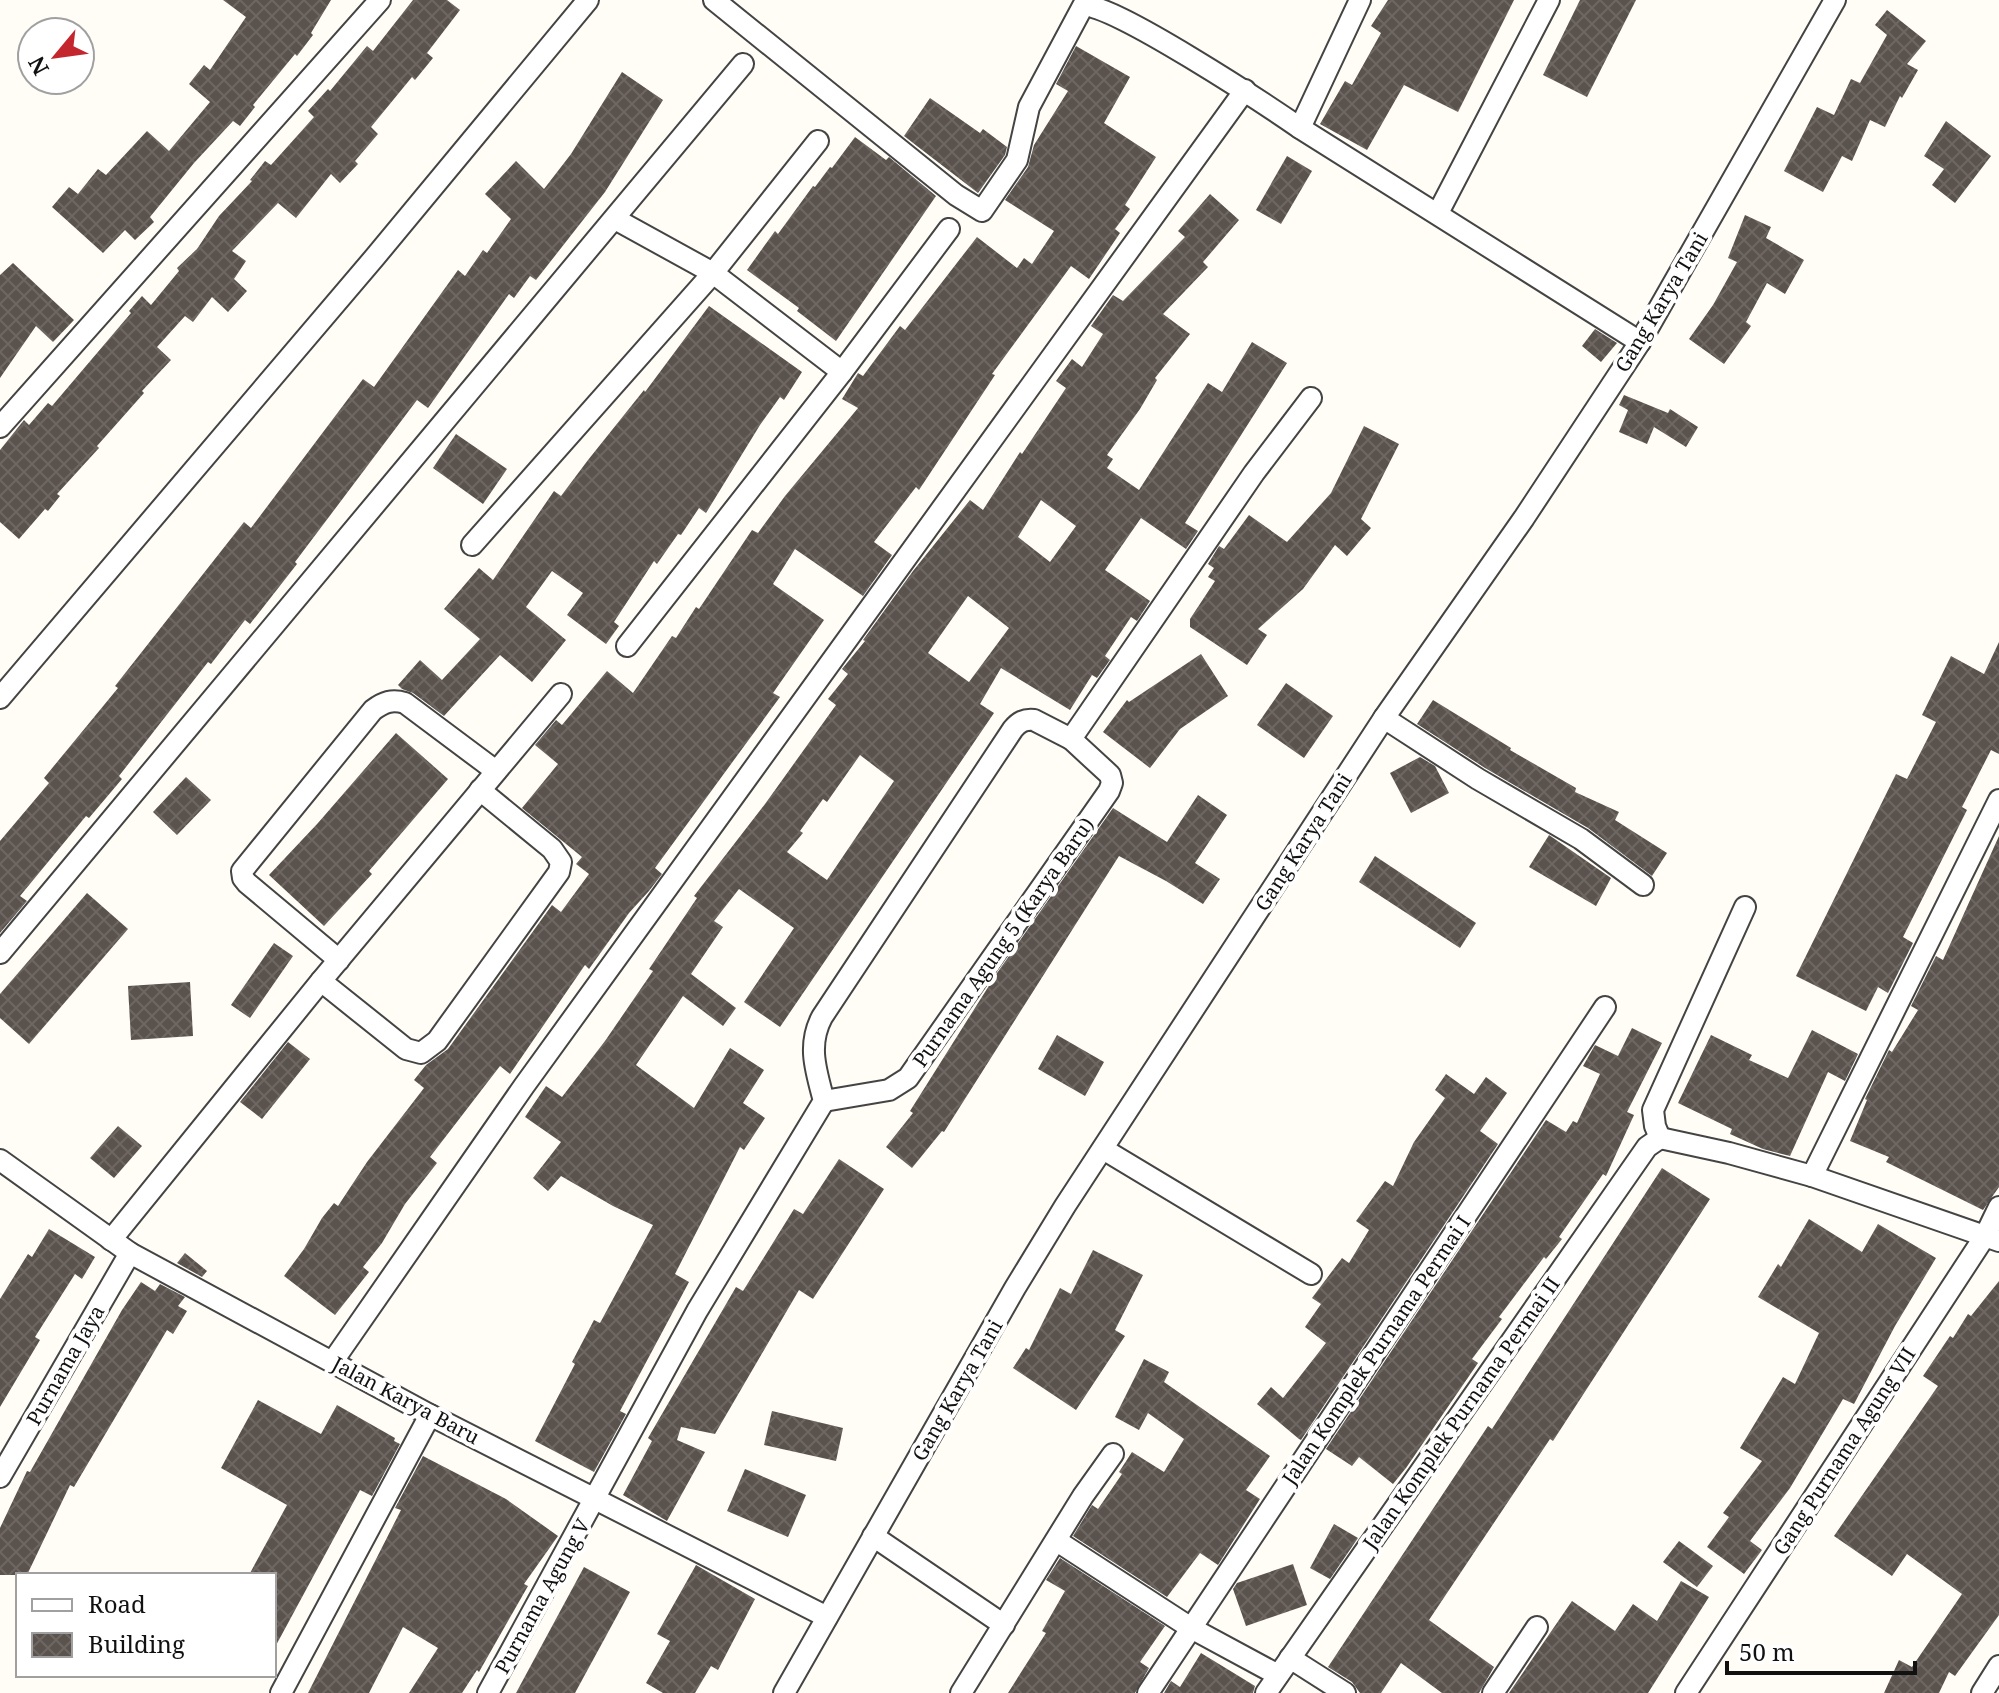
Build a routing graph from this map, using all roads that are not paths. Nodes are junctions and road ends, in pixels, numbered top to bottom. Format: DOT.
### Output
graph roads {
  1 [pos="380,0"];
  2 [pos="588,0"];
  3 [pos="714,0"];
  4 [pos="1360,0"];
  5 [pos="1549,0"];
  6 [pos="1835,0"];
  7 [pos="743,64"];
  8 [pos="1245,90"];
  9 [pos="1300,128"];
  10 [pos="818,141"];
  11 [pos="1438,213"];
  12 [pos="615,219"];
  13 [pos="949,229"];
  14 [pos="713,273"];
  15 [pos="1640,342"];
  16 [pos="842,372"];
  17 [pos="1311,398"];
  18 [pos="0,427"];
  19 [pos="472,545"];
  20 [pos="627,646"];
  21 [pos="561,694"];
  22 [pos="0,698"];
  23 [pos="1384,718"];
  24 [pos="1071,739"];
  25 [pos="496,771"];
  26 [pos="480,790"];
  27 [pos="1999,800"];
  28 [pos="1643,885"];
  29 [pos="1745,907"];
  30 [pos="0,953"];
  31 [pos="339,960"];
  32 [pos="321,981"];
  33 [pos="1605,1007"];
  34 [pos="824,1101"];
  35 [pos="1660,1138"];
  36 [pos="1103,1149"];
  37 [pos="0,1160"];
  38 [pos="1812,1176"];
  39 [pos="1999,1207"];
  40 [pos="1992,1238"];
  41 [pos="111,1240"];
  42 [pos="130,1253"];
  43 [pos="1311,1274"];
  44 [pos="333,1361"];
  45 [pos="430,1415"];
  46 [pos="1113,1454"];
  47 [pos="0,1477"];
  48 [pos="597,1498"];
  49 [pos="873,1536"];
  50 [pos="1057,1541"];
  51 [pos="827,1617"];
  52 [pos="1004,1625"];
  53 [pos="1537,1627"];
  54 [pos="1191,1628"];
  55 [pos="1284,1666"];
  56 [pos="1999,1666"];
  57 [pos="281,1693"];
  58 [pos="488,1693"];
  59 [pos="784,1693"];
  60 [pos="961,1693"];
  61 [pos="1148,1693"];
  62 [pos="1266,1693"];
  63 [pos="1345,1693"];
  64 [pos="1493,1693"];
  65 [pos="1686,1693"];
  66 [pos="1982,1693"];
  1 -- 18 [label="street"];
  2 -- 22 [label="street"];
  3 -- 8 [label="street"];
  4 -- 9 [label="street"];
  5 -- 11 [label="street"];
  6 -- 15 [label="street, Gang Karya Tani"];
  7 -- 12 [label="street"];
  8 -- 9 [label="street"];
  8 -- 44 [label="street"];
  9 -- 11 [label="street"];
  10 -- 14 [label="street"];
  11 -- 15 [label="street"];
  12 -- 14 [label="street"];
  12 -- 30 [label="street"];
  13 -- 16 [label="street"];
  14 -- 16 [label="street"];
  14 -- 19 [label="street"];
  15 -- 23 [label="street, Gang Karya Tani"];
  16 -- 20 [label="street"];
  17 -- 24 [label="street"];
  21 -- 25 [label="street"];
  23 -- 28 [label="street"];
  23 -- 36 [label="street, Gang Karya Tani"];
  24 -- 34 [label="street, Purnama Agung 5 (Karya Baru)"];
  24 -- 34 [label="street, Purnama Agung 5 (Karya Baru)"];
  25 -- 26 [label="street"];
  25 -- 31 [label="street"];
  26 -- 31 [label="street"];
  26 -- 32 [label="street"];
  27 -- 38 [label="street"];
  29 -- 35 [label="street"];
  31 -- 32 [label="street"];
  32 -- 41 [label="street"];
  33 -- 54 [label="street, Jalan Komplek Purnama Permai I"];
  34 -- 48 [label="street"];
  35 -- 38 [label="street"];
  35 -- 55 [label="street, Jalan Komplek Purnama Permai II"];
  36 -- 43 [label="street"];
  36 -- 49 [label="street, Gang Karya Tani"];
  37 -- 41 [label="street, Jalan Karya Baru"];
  38 -- 40 [label="street"];
  39 -- 40 [label="street, Gang Purnama Agung VII"];
  40 -- 65 [label="street, Gang Purnama Agung VII"];
  41 -- 42 [label="street, Jalan Karya Baru"];
  42 -- 44 [label="street, Jalan Karya Baru"];
  42 -- 47 [label="street, Purnama Jaya"];
  44 -- 45 [label="street, Jalan Karya Baru"];
  45 -- 48 [label="street, Jalan Karya Baru"];
  45 -- 57 [label="street"];
  46 -- 50 [label="street"];
  48 -- 51 [label="street, Jalan Karya Baru"];
  48 -- 58 [label="street, Purnama Agung V"];
  49 -- 51 [label="street, Gang Karya Tani"];
  49 -- 52 [label="street"];
  50 -- 52 [label="street"];
  50 -- 54 [label="street"];
  51 -- 59 [label="street, Gang Karya Tani"];
  52 -- 60 [label="street"];
  53 -- 64 [label="street"];
  54 -- 55 [label="street"];
  54 -- 61 [label="street, Jalan Komplek Purnama Permai I"];
  55 -- 62 [label="street, Jalan Komplek Purnama Permai II"];
  55 -- 63 [label="street"];
  56 -- 66 [label="street"];
}
